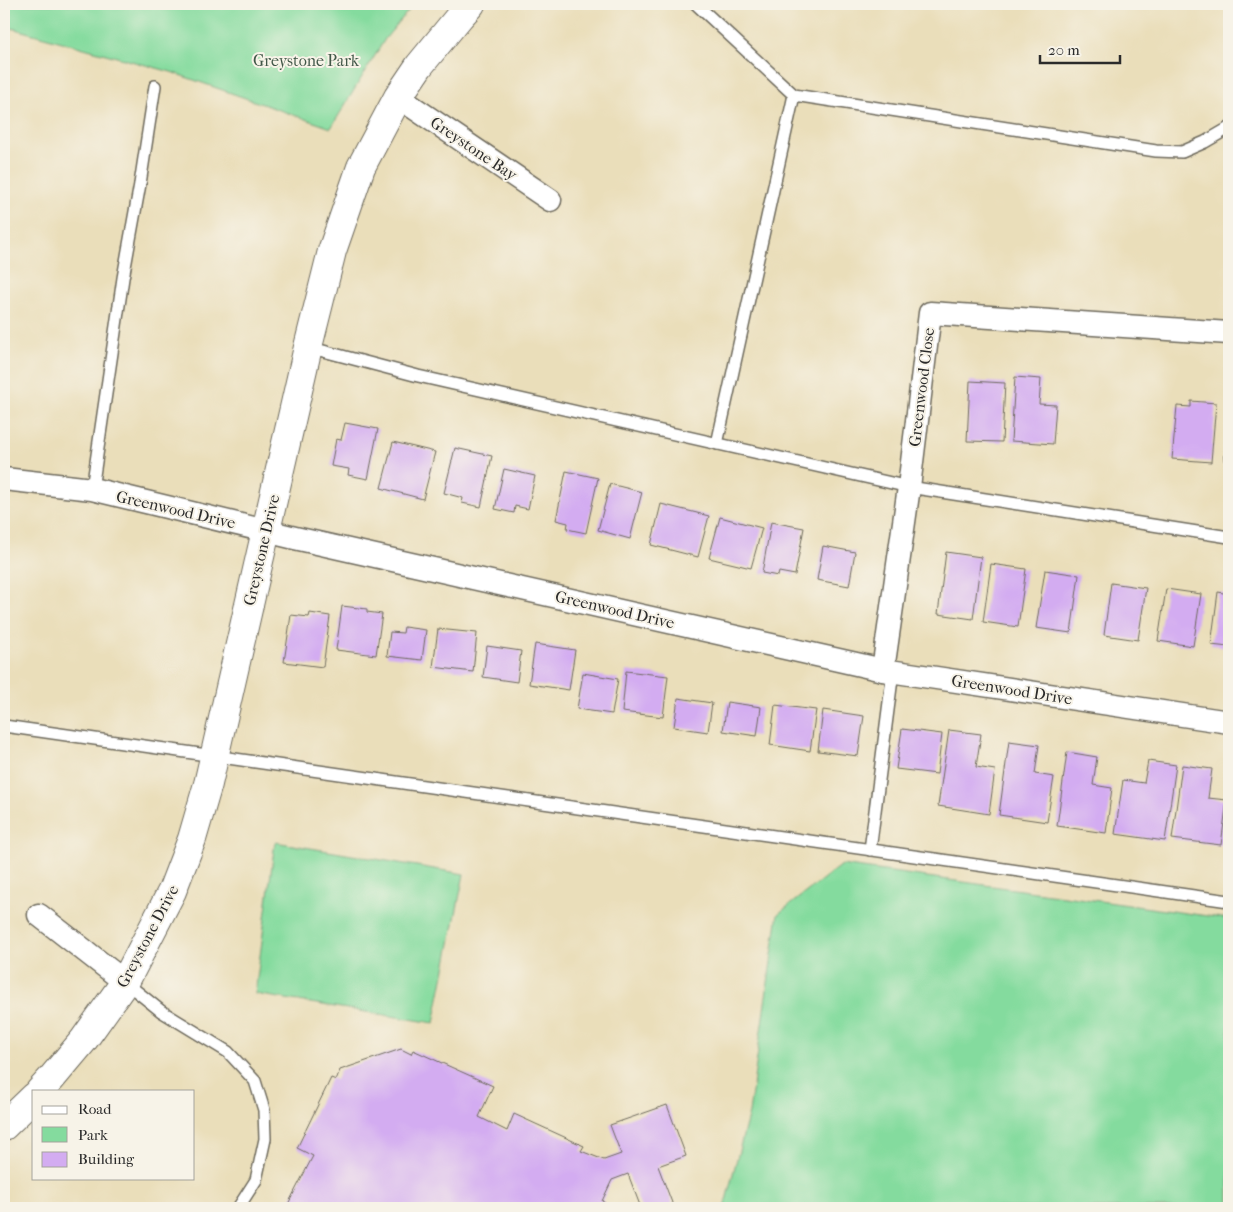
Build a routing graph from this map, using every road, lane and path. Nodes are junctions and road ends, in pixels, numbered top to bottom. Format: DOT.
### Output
graph roads {
  1 [pos="471,4"];
  2 [pos="696,4"];
  3 [pos="155,86"];
  4 [pos="794,95"];
  5 [pos="398,97"];
  6 [pos="1229,128"];
  7 [pos="550,200"];
  8 [pos="1229,333"];
  9 [pos="308,347"];
  10 [pos="716,444"];
  11 [pos="4,479"];
  12 [pos="909,487"];
  13 [pos="92,489"];
  14 [pos="266,530"];
  15 [pos="1229,537"];
  16 [pos="888,670"];
  17 [pos="1229,722"];
  18 [pos="4,726"];
  19 [pos="214,757"];
  20 [pos="870,850"];
  21 [pos="1229,901"];
  22 [pos="39,915"];
  23 [pos="125,982"];
  24 [pos="41,1090"];
  25 [pos="32,1099"];
  26 [pos="4,1126"];
  27 [pos="238,1208"];
  1 -- 5 [label="street, Greystone Drive"];
  2 -- 4 [label="lane"];
  3 -- 13 [label="lane"];
  4 -- 6 [label="lane"];
  4 -- 10 [label="lane"];
  5 -- 7 [label="street, Greystone Bay"];
  5 -- 9 [label="street, Greystone Drive"];
  8 -- 12 [label="street, Greenwood Close"];
  9 -- 10 [label="lane"];
  9 -- 14 [label="street, Greystone Drive"];
  10 -- 12 [label="lane"];
  11 -- 13 [label="street, Greenwood Drive"];
  12 -- 15 [label="lane"];
  12 -- 16 [label="street, Greenwood Close"];
  13 -- 14 [label="street, Greenwood Drive"];
  14 -- 16 [label="street, Greenwood Drive"];
  14 -- 19 [label="street, Greystone Drive"];
  16 -- 17 [label="street, Greenwood Drive"];
  16 -- 20 [label="lane"];
  18 -- 19 [label="lane"];
  19 -- 20 [label="lane"];
  19 -- 23 [label="street, Greystone Drive"];
  20 -- 21 [label="lane"];
  22 -- 23 [label="street"];
  23 -- 24 [label="street, Greystone Drive"];
  23 -- 27 [label="lane"];
  25 -- 26 [label="street"];
}
